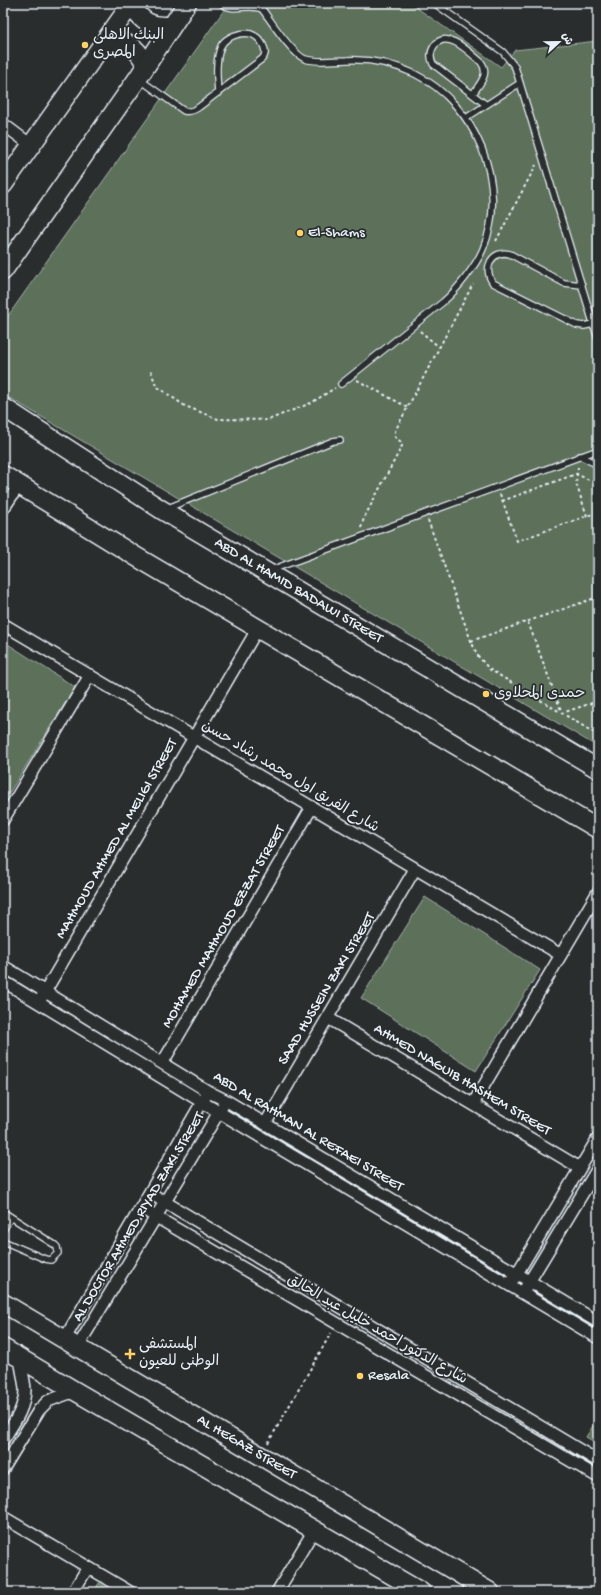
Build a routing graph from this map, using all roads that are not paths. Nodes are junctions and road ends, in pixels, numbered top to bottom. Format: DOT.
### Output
graph roads {
  1 [pos="187,3"];
  2 [pos="222,3"];
  3 [pos="434,3"];
  4 [pos="131,4"];
  5 [pos="170,26"];
  6 [pos="105,43"];
  7 [pos="142,71"];
  8 [pos="520,82"];
  9 [pos="218,93"];
  10 [pos="473,94"];
  11 [pos="486,104"];
  12 [pos="466,118"];
  13 [pos="3,124"];
  14 [pos="31,145"];
  15 [pos="3,185"];
  16 [pos="3,271"];
  17 [pos="582,285"];
  18 [pos="593,324"];
  19 [pos="598,339"];
  20 [pos="341,384"];
  21 [pos="3,407"];
  22 [pos="340,440"];
  23 [pos="598,450"];
  24 [pos="580,456"];
  25 [pos="598,465"];
  26 [pos="3,475"];
  27 [pos="19,485"];
  28 [pos="3,509"];
  29 [pos="162,510"];
  30 [pos="265,572"];
  31 [pos="3,624"];
  32 [pos="258,628"];
  33 [pos="90,675"];
  34 [pos="194,737"];
  35 [pos="598,769"];
  36 [pos="312,807"];
  37 [pos="3,820"];
  38 [pos="598,829"];
  39 [pos="415,869"];
  40 [pos="598,892"];
  41 [pos="561,955"];
  42 [pos="3,966"];
  43 [pos="3,981"];
  44 [pos="45,991"];
  45 [pos="38,1003"];
  46 [pos="328,1018"];
  47 [pos="163,1062"];
  48 [pos="209,1092"];
  49 [pos="226,1101"];
  50 [pos="202,1102"];
  51 [pos="473,1104"];
  52 [pos="219,1112"];
  53 [pos="265,1124"];
  54 [pos="598,1138"];
  55 [pos="580,1168"];
  56 [pos="598,1168"];
  57 [pos="150,1193"];
  58 [pos="165,1203"];
  59 [pos="141,1208"];
  60 [pos="3,1212"];
  61 [pos="11,1217"];
  62 [pos="156,1217"];
  63 [pos="3,1230"];
  64 [pos="3,1241"];
  65 [pos="516,1274"];
  66 [pos="529,1281"];
  67 [pos="510,1285"];
  68 [pos="523,1292"];
  69 [pos="3,1303"];
  70 [pos="598,1322"];
  71 [pos="598,1338"];
  72 [pos="71,1344"];
  73 [pos="3,1348"];
  74 [pos="20,1357"];
  75 [pos="76,1392"];
  76 [pos="523,1416"];
  77 [pos="515,1429"];
  78 [pos="3,1440"];
  79 [pos="598,1461"];
  80 [pos="3,1469"];
  81 [pos="598,1477"];
  82 [pos="3,1517"];
  83 [pos="314,1530"];
  84 [pos="88,1567"];
  85 [pos="73,1592"];
  86 [pos="130,1592"];
  87 [pos="277,1592"];
  88 [pos="420,1592"];
  89 [pos="490,1592"];
  1 -- 5 [label="main road"];
  2 -- 12 [label="lane"];
  3 -- 8 [label="lane"];
  4 -- 5 [label="main road"];
  4 -- 6 [label="main road"];
  5 -- 7 [label="main road"];
  6 -- 7 [label="main road"];
  6 -- 14 [label="main road"];
  7 -- 9 [label="lane"];
  7 -- 16 [label="main road"];
  8 -- 11 [label="lane"];
  8 -- 17 [label="lane"];
  9 -- 9 [label="lane"];
  10 -- 10 [label="lane"];
  10 -- 11 [label="lane"];
  11 -- 12 [label="lane"];
  12 -- 20 [label="lane"];
  13 -- 14 [label="street"];
  14 -- 15 [label="main road"];
  17 -- 18 [label="lane"];
  17 -- 18 [label="lane"];
  18 -- 19 [label="lane"];
  21 -- 29 [label="main road, ABD AL HAMID BADAWI STREET"];
  22 -- 29 [label="lane"];
  23 -- 24 [label="lane"];
  24 -- 25 [label="lane"];
  24 -- 30 [label="lane"];
  26 -- 27 [label="main road"];
  27 -- 28 [label="street"];
  27 -- 32 [label="main road"];
  29 -- 30 [label="main road, ABD AL HAMID BADAWI STREET"];
  30 -- 35 [label="main road, ABD AL HAMID BADAWI STREET"];
  31 -- 33 [label="street, شارع الفريق اول محمد رشاد حسن"];
  32 -- 34 [label="street, MAHMOUD AHMED AL MELIGI STREET"];
  32 -- 38 [label="main road"];
  33 -- 34 [label="street, شارع الفريق اول محمد رشاد حسن"];
  33 -- 37 [label="street"];
  34 -- 36 [label="street, شارع الفريق اول محمد رشاد حسن"];
  34 -- 44 [label="street, MAHMOUD AHMED AL MELIGI STREET"];
  36 -- 39 [label="street, شارع الفريق اول محمد رشاد حسن"];
  36 -- 47 [label="street, MOHAMED MAHMOUD EZZAT STREET"];
  39 -- 41 [label="street, شارع الفريق اول محمد رشاد حسن"];
  39 -- 46 [label="street, SAAD HUSSEIN ZAKI STREET"];
  40 -- 41 [label="street"];
  41 -- 51 [label="street"];
  42 -- 44 [label="street, ABD AL RAHMAN AL REFAEI STREET"];
  43 -- 45 [label="street, ABD AL RAHMAN AL REFAEI STREET"];
  44 -- 45 [label="street, MAHMOUD AHMED AL MELIGI STREET"];
  44 -- 47 [label="street, ABD AL RAHMAN AL REFAEI STREET"];
  45 -- 50 [label="street, ABD AL RAHMAN AL REFAEI STREET"];
  46 -- 51 [label="street, AHMED NAGUIB HASHEM STREET"];
  46 -- 53 [label="street, SAAD HUSSEIN ZAKI STREET"];
  47 -- 48 [label="street, ABD AL RAHMAN AL REFAEI STREET"];
  48 -- 49 [label="street, ABD AL RAHMAN AL REFAEI STREET"];
  48 -- 50 [label="street, AL DOCTOR AHMED RIYAD ZAKI STREET"];
  49 -- 52 [label="street, AL DOCTOR AHMED RIYAD ZAKI STREET"];
  49 -- 53 [label="street, ABD AL RAHMAN AL REFAEI STREET"];
  50 -- 52 [label="street, ABD AL RAHMAN AL REFAEI STREET"];
  50 -- 57 [label="street, AL DOCTOR AHMED RIYAD ZAKI STREET"];
  51 -- 55 [label="street, AHMED NAGUIB HASHEM STREET"];
  52 -- 58 [label="street, AL DOCTOR AHMED RIYAD ZAKI STREET"];
  52 -- 67 [label="street, ABD AL RAHMAN AL REFAEI STREET"];
  53 -- 65 [label="street, ABD AL RAHMAN AL REFAEI STREET"];
  54 -- 55 [label="street"];
  55 -- 65 [label="street"];
  56 -- 66 [label="street"];
  57 -- 58 [label="street, شارع الدكتور احمد خليل عبد الخالق"];
  57 -- 59 [label="street, AL DOCTOR AHMED RIYAD ZAKI STREET"];
  58 -- 62 [label="street, AL DOCTOR AHMED RIYAD ZAKI STREET"];
  58 -- 76 [label="street, شارع الدكتور احمد خليل عبد الخالق"];
  59 -- 62 [label="street, شارع الدكتور احمد خليل عبد الخالق"];
  59 -- 72 [label="street, AL DOCTOR AHMED RIYAD ZAKI STREET"];
  60 -- 61 [label="lane"];
  61 -- 63 [label="lane"];
  61 -- 64 [label="lane"];
  62 -- 72 [label="street, AL DOCTOR AHMED RIYAD ZAKI STREET"];
  62 -- 77 [label="street, شارع الدكتور احمد خليل عبد الخالق"];
  65 -- 66 [label="street, ABD AL RAHMAN AL REFAEI STREET"];
  65 -- 67 [label="street"];
  66 -- 68 [label="street"];
  66 -- 70 [label="street, ABD AL RAHMAN AL REFAEI STREET"];
  67 -- 68 [label="street, ABD AL RAHMAN AL REFAEI STREET"];
  68 -- 71 [label="street, ABD AL RAHMAN AL REFAEI STREET"];
  69 -- 72 [label="main road, AL HEGAZ STREET"];
  72 -- 89 [label="main road, AL HEGAZ STREET"];
  73 -- 74 [label="main road"];
  74 -- 75 [label="main road"];
  74 -- 78 [label="street"];
  75 -- 80 [label="street"];
  75 -- 83 [label="main road"];
  76 -- 77 [label="street"];
  76 -- 79 [label="street, شارع الدكتور احمد خليل عبد الخالق"];
  77 -- 81 [label="street, شارع الدكتور احمد خليل عبد الخالق"];
  82 -- 84 [label="street"];
  83 -- 87 [label="street"];
  83 -- 88 [label="main road"];
  84 -- 85 [label="street"];
  84 -- 86 [label="street"];
}
